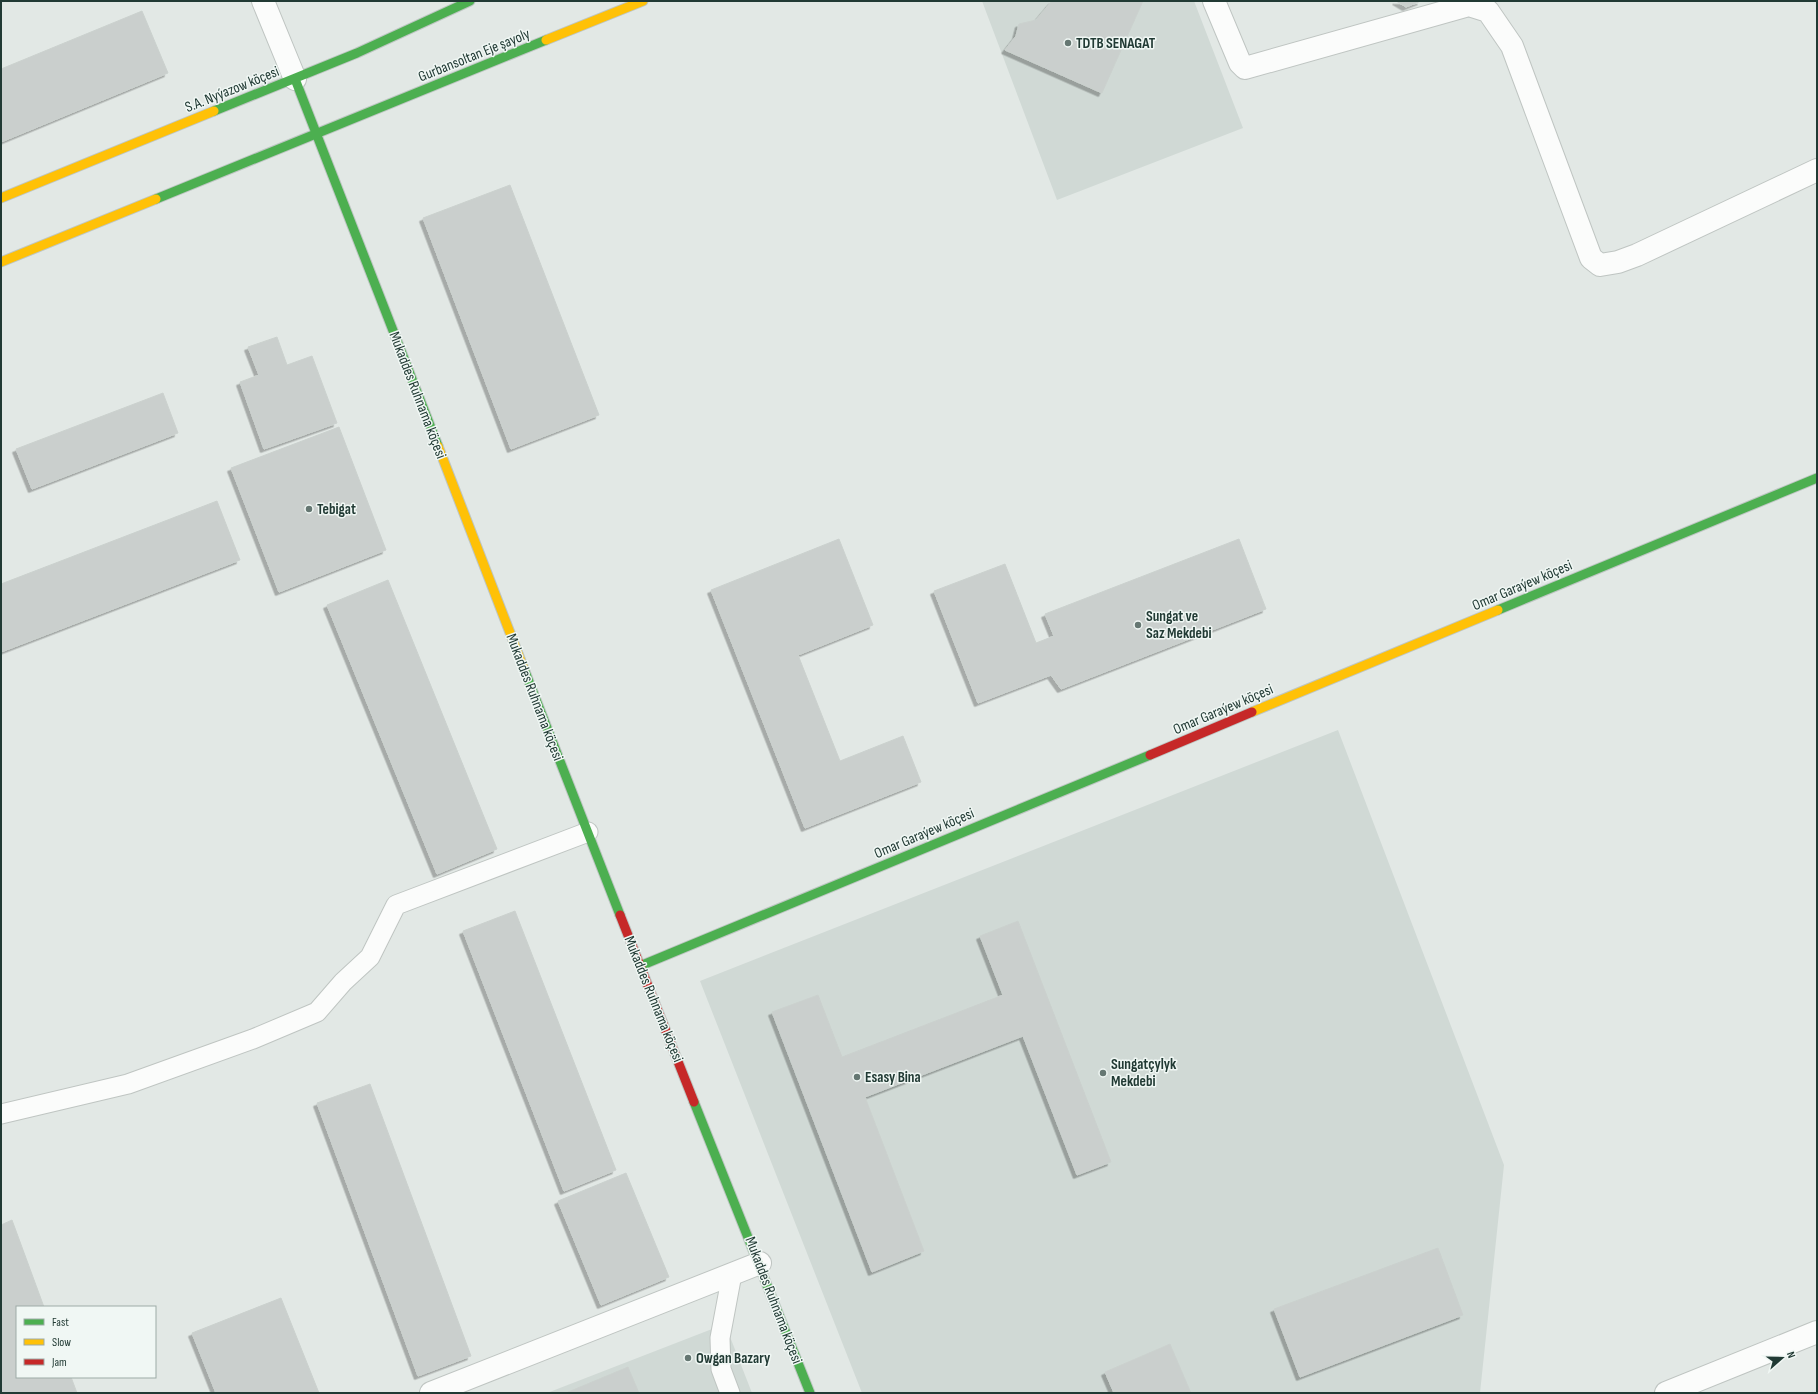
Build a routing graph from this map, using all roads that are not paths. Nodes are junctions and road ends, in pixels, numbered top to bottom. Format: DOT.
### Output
graph roads {
  1 [pos="263,1"];
  2 [pos="470,1"];
  3 [pos="643,1"];
  4 [pos="1214,1"];
  5 [pos="295,79"];
  6 [pos="316,135"];
  7 [pos="1817,170"];
  8 [pos="1,198"];
  9 [pos="1,262"];
  10 [pos="1817,478"];
  11 [pos="588,832"];
  12 [pos="640,966"];
  13 [pos="1,1114"];
  14 [pos="760,1263"];
  15 [pos="732,1274"];
  16 [pos="1817,1332"];
  17 [pos="1689,1389"];
  18 [pos="431,1393"];
  19 [pos="730,1393"];
  20 [pos="810,1393"];
  21 [pos="1666,1393"];
  1 -- 5 [label="street, Mukaddes Ruhnama köçesi"];
  2 -- 5 [label="street, S.A. Nyýazow köçesi"];
  3 -- 6 [label="street, Gurbansoltan Eje şayoly"];
  4 -- 7 [label="street"];
  5 -- 6 [label="street, Mukaddes Ruhnama köçesi"];
  5 -- 8 [label="street, S.A. Nyýazow köçesi"];
  6 -- 9 [label="street"];
  6 -- 11 [label="street, Mukaddes Ruhnama köçesi"];
  10 -- 12 [label="street, Omar Garaýew köçesi"];
  11 -- 12 [label="street, Mukaddes Ruhnama köçesi"];
  11 -- 13 [label="lane"];
  12 -- 14 [label="street, Mukaddes Ruhnama köçesi"];
  14 -- 15 [label="street"];
  14 -- 20 [label="street, Mukaddes Ruhnama köçesi"];
  15 -- 18 [label="street"];
  15 -- 19 [label="lane"];
  16 -- 17 [label="street"];
  17 -- 21 [label="street"];
}
